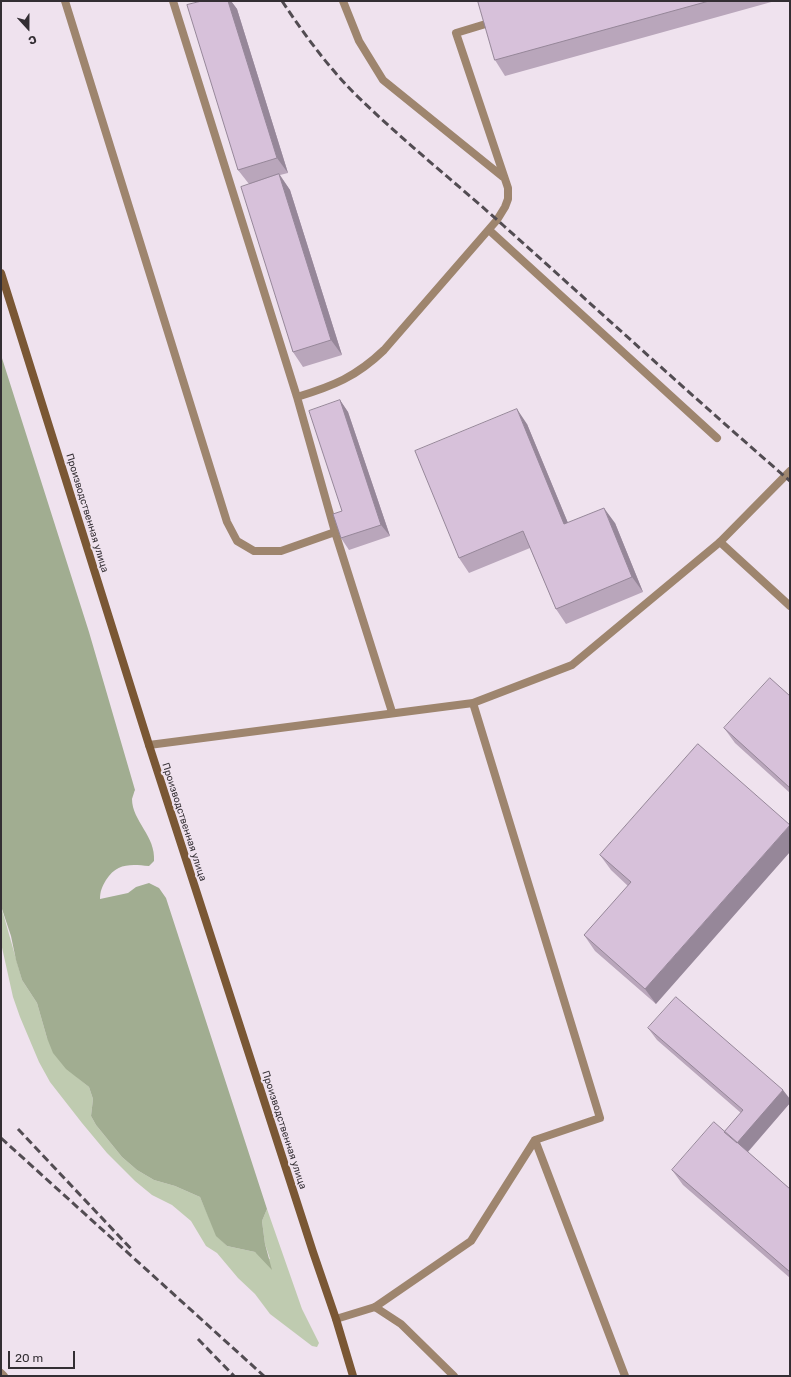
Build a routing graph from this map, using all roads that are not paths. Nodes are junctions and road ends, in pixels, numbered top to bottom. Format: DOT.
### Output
graph roads {
  1 [pos="65,1"];
  2 [pos="173,1"];
  3 [pos="343,1"];
  4 [pos="489,23"];
  5 [pos="504,177"];
  6 [pos="489,230"];
  7 [pos="1,273"];
  8 [pos="297,397"];
  9 [pos="716,438"];
  10 [pos="790,471"];
  11 [pos="335,532"];
  12 [pos="720,542"];
  13 [pos="790,606"];
  14 [pos="473,703"];
  15 [pos="392,712"];
  16 [pos="149,745"];
  17 [pos="535,1140"];
  18 [pos="375,1307"];
  19 [pos="336,1319"];
  20 [pos="1,1373"];
  21 [pos="4,1376"];
  22 [pos="353,1376"];
  23 [pos="454,1376"];
  24 [pos="625,1376"];
  1 -- 11 [label="street"];
  2 -- 8 [label="street"];
  3 -- 5 [label="street"];
  4 -- 5 [label="street"];
  5 -- 6 [label="street"];
  6 -- 8 [label="street"];
  6 -- 9 [label="street"];
  7 -- 16 [label="main road, Производственная улица"];
  8 -- 11 [label="street"];
  10 -- 12 [label="street"];
  11 -- 15 [label="street"];
  12 -- 13 [label="street"];
  12 -- 14 [label="street"];
  14 -- 15 [label="street"];
  14 -- 17 [label="street"];
  15 -- 16 [label="street"];
  16 -- 19 [label="main road, Производственная улица"];
  17 -- 18 [label="street"];
  17 -- 24 [label="street"];
  18 -- 19 [label="street"];
  18 -- 23 [label="street"];
  19 -- 22 [label="main road, Производственная улица"];
  20 -- 21 [label="street"];
}
